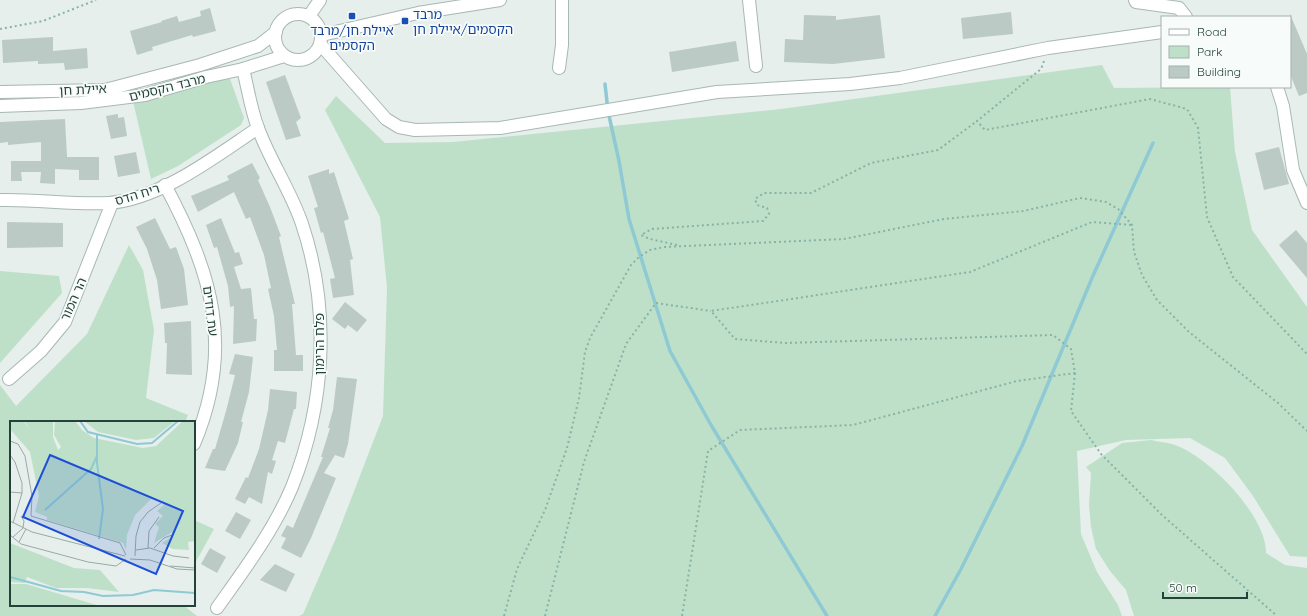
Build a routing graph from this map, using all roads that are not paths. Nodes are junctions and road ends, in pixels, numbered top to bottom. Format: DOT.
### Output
graph roads {
  1 [pos="320,0"];
  2 [pos="500,0"];
  3 [pos="562,0"];
  4 [pos="749,0"];
  5 [pos="1135,0"];
  6 [pos="309,16"];
  7 [pos="1185,16"];
  8 [pos="276,32"];
  9 [pos="1161,32"];
  10 [pos="321,40"];
  11 [pos="284,56"];
  12 [pos="756,66"];
  13 [pos="559,68"];
  14 [pos="244,69"];
  15 [pos="1277,88"];
  16 [pos="0,92"];
  17 [pos="0,106"];
  18 [pos="258,128"];
  19 [pos="165,185"];
  20 [pos="0,200"];
  21 [pos="112,203"];
  22 [pos="1307,204"];
  23 [pos="9,379"];
  24 [pos="195,441"];
  25 [pos="217,608"];
  1 -- 6 [label="street"];
  2 -- 10 [label="street"];
  3 -- 13 [label="street"];
  4 -- 12 [label="street"];
  5 -- 7 [label="street"];
  6 -- 8 [label="street"];
  6 -- 10 [label="street"];
  8 -- 11 [label="street"];
  8 -- 16 [label="street, איילת חן"];
  9 -- 10 [label="street"];
  10 -- 11 [label="street"];
  11 -- 14 [label="street, מרבד הקסמים"];
  14 -- 17 [label="street, מרבד הקסמים"];
  14 -- 18 [label="street, פלח הרימון"];
  15 -- 22 [label="street"];
  18 -- 19 [label="street, ריח הדס"];
  18 -- 25 [label="street, פלח הרימון"];
  19 -- 21 [label="street, ריח הדס"];
  19 -- 24 [label="street, עת דודים"];
  20 -- 21 [label="street, ריח הדס"];
  21 -- 23 [label="street, הר המור"];
}
